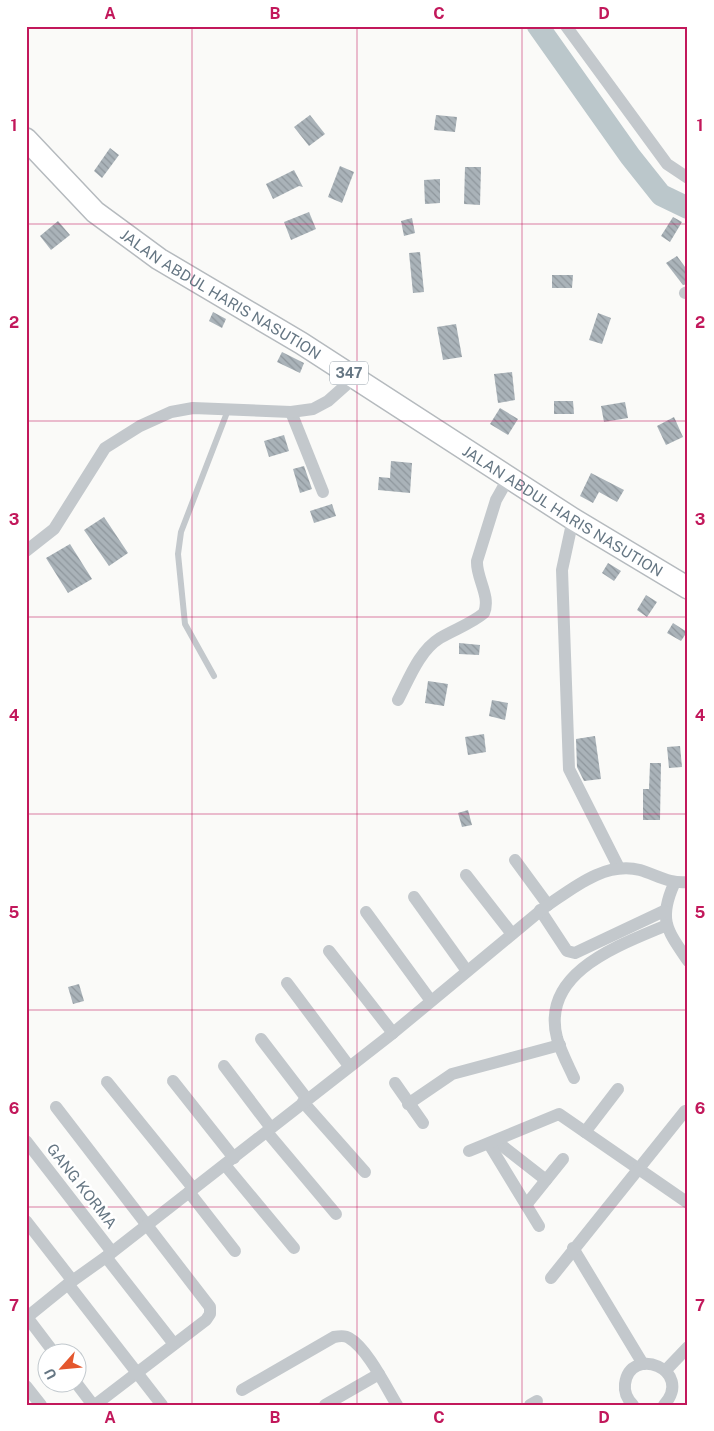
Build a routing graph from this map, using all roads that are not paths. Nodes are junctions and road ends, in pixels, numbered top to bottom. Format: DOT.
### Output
graph roads {
  1 [pos="566,26"];
  2 [pos="26,139"];
  3 [pos="688,178"];
  4 [pos="355,377"];
  5 [pos="228,410"];
  6 [pos="291,412"];
  7 [pos="509,476"];
  8 [pos="322,492"];
  9 [pos="573,519"];
  10 [pos="26,551"];
  11 [pos="688,588"];
  12 [pos="214,676"];
  13 [pos="398,700"];
  14 [pos="515,860"];
  15 [pos="619,868"];
  16 [pos="466,875"];
  17 [pos="688,882"];
  18 [pos="674,884"];
  19 [pos="414,897"];
  20 [pos="544,908"];
  21 [pos="664,911"];
  22 [pos="366,912"];
  23 [pos="667,925"];
  24 [pos="512,934"];
  25 [pos="329,951"];
  26 [pos="688,961"];
  27 [pos="467,971"];
  28 [pos="286,983"];
  29 [pos="431,1001"];
  30 [pos="393,1033"];
  31 [pos="260,1039"];
  32 [pos="560,1045"];
  33 [pos="224,1066"];
  34 [pos="349,1066"];
  35 [pos="574,1078"];
  36 [pos="173,1081"];
  37 [pos="106,1082"];
  38 [pos="395,1083"];
  39 [pos="618,1089"];
  40 [pos="305,1100"];
  41 [pos="408,1104"];
  42 [pos="56,1107"];
  43 [pos="685,1112"];
  44 [pos="423,1123"];
  45 [pos="269,1130"];
  46 [pos="585,1132"];
  47 [pos="26,1141"];
  48 [pos="493,1143"];
  49 [pos="469,1151"];
  50 [pos="563,1159"];
  51 [pos="229,1161"];
  52 [pos="638,1169"];
  53 [pos="365,1172"];
  54 [pos="546,1180"];
  55 [pos="191,1190"];
  56 [pos="688,1203"];
  57 [pos="526,1205"];
  58 [pos="336,1214"];
  59 [pos="26,1221"];
  60 [pos="146,1225"];
  61 [pos="539,1226"];
  62 [pos="294,1248"];
  63 [pos="573,1248"];
  64 [pos="235,1252"];
  65 [pos="109,1254"];
  66 [pos="551,1278"];
  67 [pos="70,1282"];
  68 [pos="27,1318"];
  69 [pos="46,1344"];
  70 [pos="174,1344"];
  71 [pos="688,1347"];
  72 [pos="643,1364"];
  73 [pos="666,1370"];
  74 [pos="137,1373"];
  75 [pos="379,1374"];
  76 [pos="26,1386"];
  77 [pos="242,1390"];
  78 [pos="85,1394"];
  79 [pos="41,1405"];
  80 [pos="94,1405"];
  81 [pos="162,1405"];
  82 [pos="325,1405"];
  83 [pos="396,1405"];
  84 [pos="633,1405"];
  85 [pos="664,1405"];
  1 -- 3 [label="street"];
  2 -- 4 [label="main road, JALAN ABDUL HARIS NASUTION / 347"];
  4 -- 6 [label="street"];
  4 -- 7 [label="main road, JALAN ABDUL HARIS NASUTION / 347"];
  5 -- 6 [label="street"];
  5 -- 10 [label="street"];
  5 -- 12 [label="lane"];
  6 -- 8 [label="street"];
  7 -- 9 [label="main road, JALAN ABDUL HARIS NASUTION / 347"];
  7 -- 13 [label="street"];
  9 -- 11 [label="main road, JALAN ABDUL HARIS NASUTION / 347"];
  9 -- 15 [label="street"];
  14 -- 20 [label="street"];
  15 -- 18 [label="street"];
  15 -- 20 [label="street"];
  16 -- 24 [label="street"];
  17 -- 18 [label="street"];
  18 -- 21 [label="street"];
  19 -- 27 [label="street"];
  20 -- 21 [label="street"];
  20 -- 24 [label="street"];
  21 -- 23 [label="street"];
  22 -- 29 [label="street"];
  23 -- 26 [label="street"];
  23 -- 32 [label="street"];
  24 -- 27 [label="street"];
  25 -- 30 [label="street"];
  27 -- 29 [label="street"];
  28 -- 34 [label="street"];
  29 -- 30 [label="street"];
  30 -- 34 [label="street"];
  31 -- 40 [label="street"];
  32 -- 35 [label="street"];
  32 -- 41 [label="street"];
  33 -- 45 [label="street"];
  34 -- 40 [label="street"];
  36 -- 51 [label="street"];
  37 -- 55 [label="street"];
  38 -- 41 [label="street"];
  39 -- 46 [label="street"];
  40 -- 45 [label="street"];
  40 -- 53 [label="street"];
  41 -- 44 [label="street"];
  42 -- 60 [label="street"];
  43 -- 52 [label="street"];
  45 -- 51 [label="street"];
  45 -- 58 [label="street"];
  46 -- 48 [label="street"];
  46 -- 52 [label="street"];
  47 -- 65 [label="street, GANG KORMA"];
  48 -- 49 [label="street"];
  48 -- 54 [label="street"];
  48 -- 57 [label="street"];
  50 -- 54 [label="street"];
  51 -- 55 [label="street"];
  51 -- 62 [label="street"];
  52 -- 56 [label="street"];
  52 -- 63 [label="street"];
  54 -- 57 [label="street"];
  55 -- 60 [label="street"];
  55 -- 64 [label="street"];
  57 -- 61 [label="street"];
  59 -- 67 [label="street"];
  60 -- 65 [label="street"];
  60 -- 70 [label="street"];
  63 -- 66 [label="street"];
  63 -- 72 [label="street"];
  65 -- 67 [label="street"];
  65 -- 70 [label="street, GANG KORMA"];
  67 -- 68 [label="street"];
  67 -- 74 [label="street"];
  68 -- 69 [label="street"];
  70 -- 74 [label="street"];
  71 -- 73 [label="street"];
  72 -- 73 [label="street"];
  72 -- 84 [label="street"];
  73 -- 85 [label="street"];
  74 -- 80 [label="street"];
  74 -- 81 [label="street"];
  75 -- 77 [label="street"];
  75 -- 82 [label="street"];
  75 -- 83 [label="street"];
  76 -- 79 [label="street"];
  78 -- 80 [label="street"];
}
